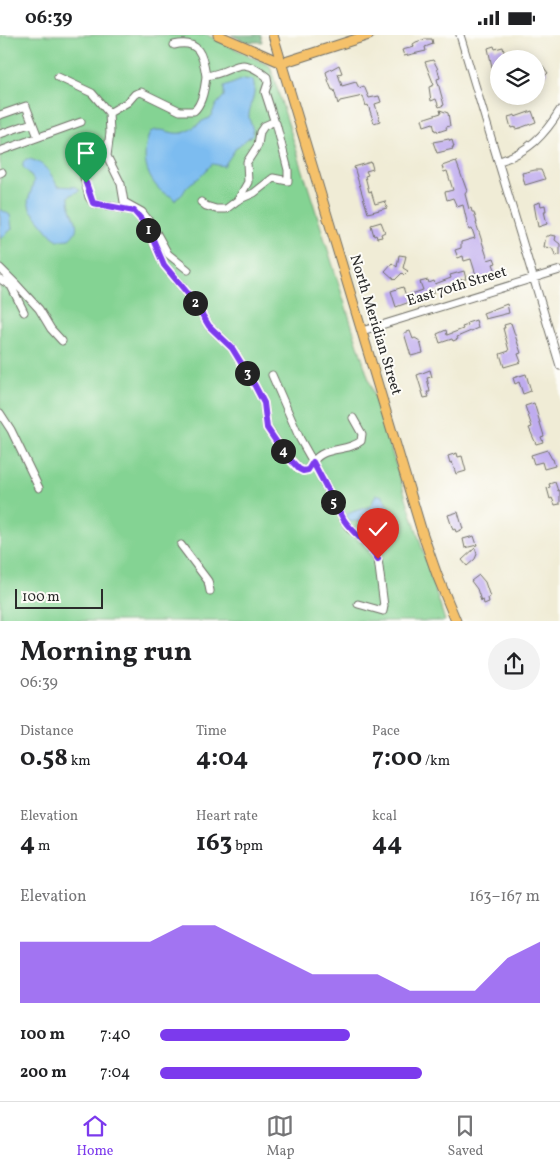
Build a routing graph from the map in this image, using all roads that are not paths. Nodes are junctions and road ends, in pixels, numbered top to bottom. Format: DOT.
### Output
graph roads {
  1 [pos="218,35"];
  2 [pos="273,35"];
  3 [pos="368,35"];
  4 [pos="460,35"];
  5 [pos="174,45"];
  6 [pos="282,63"];
  7 [pos="206,76"];
  8 [pos="58,77"];
  9 [pos="560,109"];
  10 [pos="109,113"];
  11 [pos="0,115"];
  12 [pos="80,122"];
  13 [pos="273,122"];
  14 [pos="32,123"];
  15 [pos="0,134"];
  16 [pos="38,137"];
  17 [pos="0,151"];
  18 [pos="500,161"];
  19 [pos="84,177"];
  20 [pos="238,200"];
  21 [pos="201,201"];
  22 [pos="0,268"];
  23 [pos="188,270"];
  24 [pos="560,270"];
  25 [pos="534,277"];
  26 [pos="0,279"];
  27 [pos="24,313"];
  28 [pos="362,331"];
  29 [pos="62,341"];
  30 [pos="560,366"];
  31 [pos="272,375"];
  32 [pos="0,413"];
  33 [pos="353,419"];
  34 [pos="313,462"];
  35 [pos="39,488"];
  36 [pos="181,545"];
  37 [pos="210,591"];
  38 [pos="358,604"];
  39 [pos="456,621"];
  1 -- 6 [label="main road"];
  2 -- 6 [label="main road, North Meridian Street"];
  3 -- 6 [label="main road"];
  4 -- 18 [label="street"];
  5 -- 7 [label="street"];
  6 -- 28 [label="main road, North Meridian Street"];
  7 -- 10 [label="street"];
  7 -- 13 [label="street"];
  8 -- 10 [label="street"];
  9 -- 18 [label="street"];
  10 -- 23 [label="street"];
  11 -- 14 [label="street"];
  12 -- 16 [label="street"];
  13 -- 20 [label="street"];
  13 -- 20 [label="street"];
  14 -- 15 [label="street"];
  14 -- 16 [label="street"];
  16 -- 17 [label="street"];
  18 -- 25 [label="street"];
  19 -- 34 [label="street"];
  20 -- 21 [label="street"];
  22 -- 29 [label="street"];
  24 -- 25 [label="street, East 70th Street"];
  25 -- 28 [label="street, East 70th Street"];
  25 -- 30 [label="street"];
  26 -- 27 [label="street"];
  28 -- 39 [label="main road, North Meridian Street"];
  31 -- 34 [label="street"];
  32 -- 35 [label="street"];
  33 -- 34 [label="street"];
  34 -- 38 [label="street"];
  36 -- 37 [label="street"];
}
